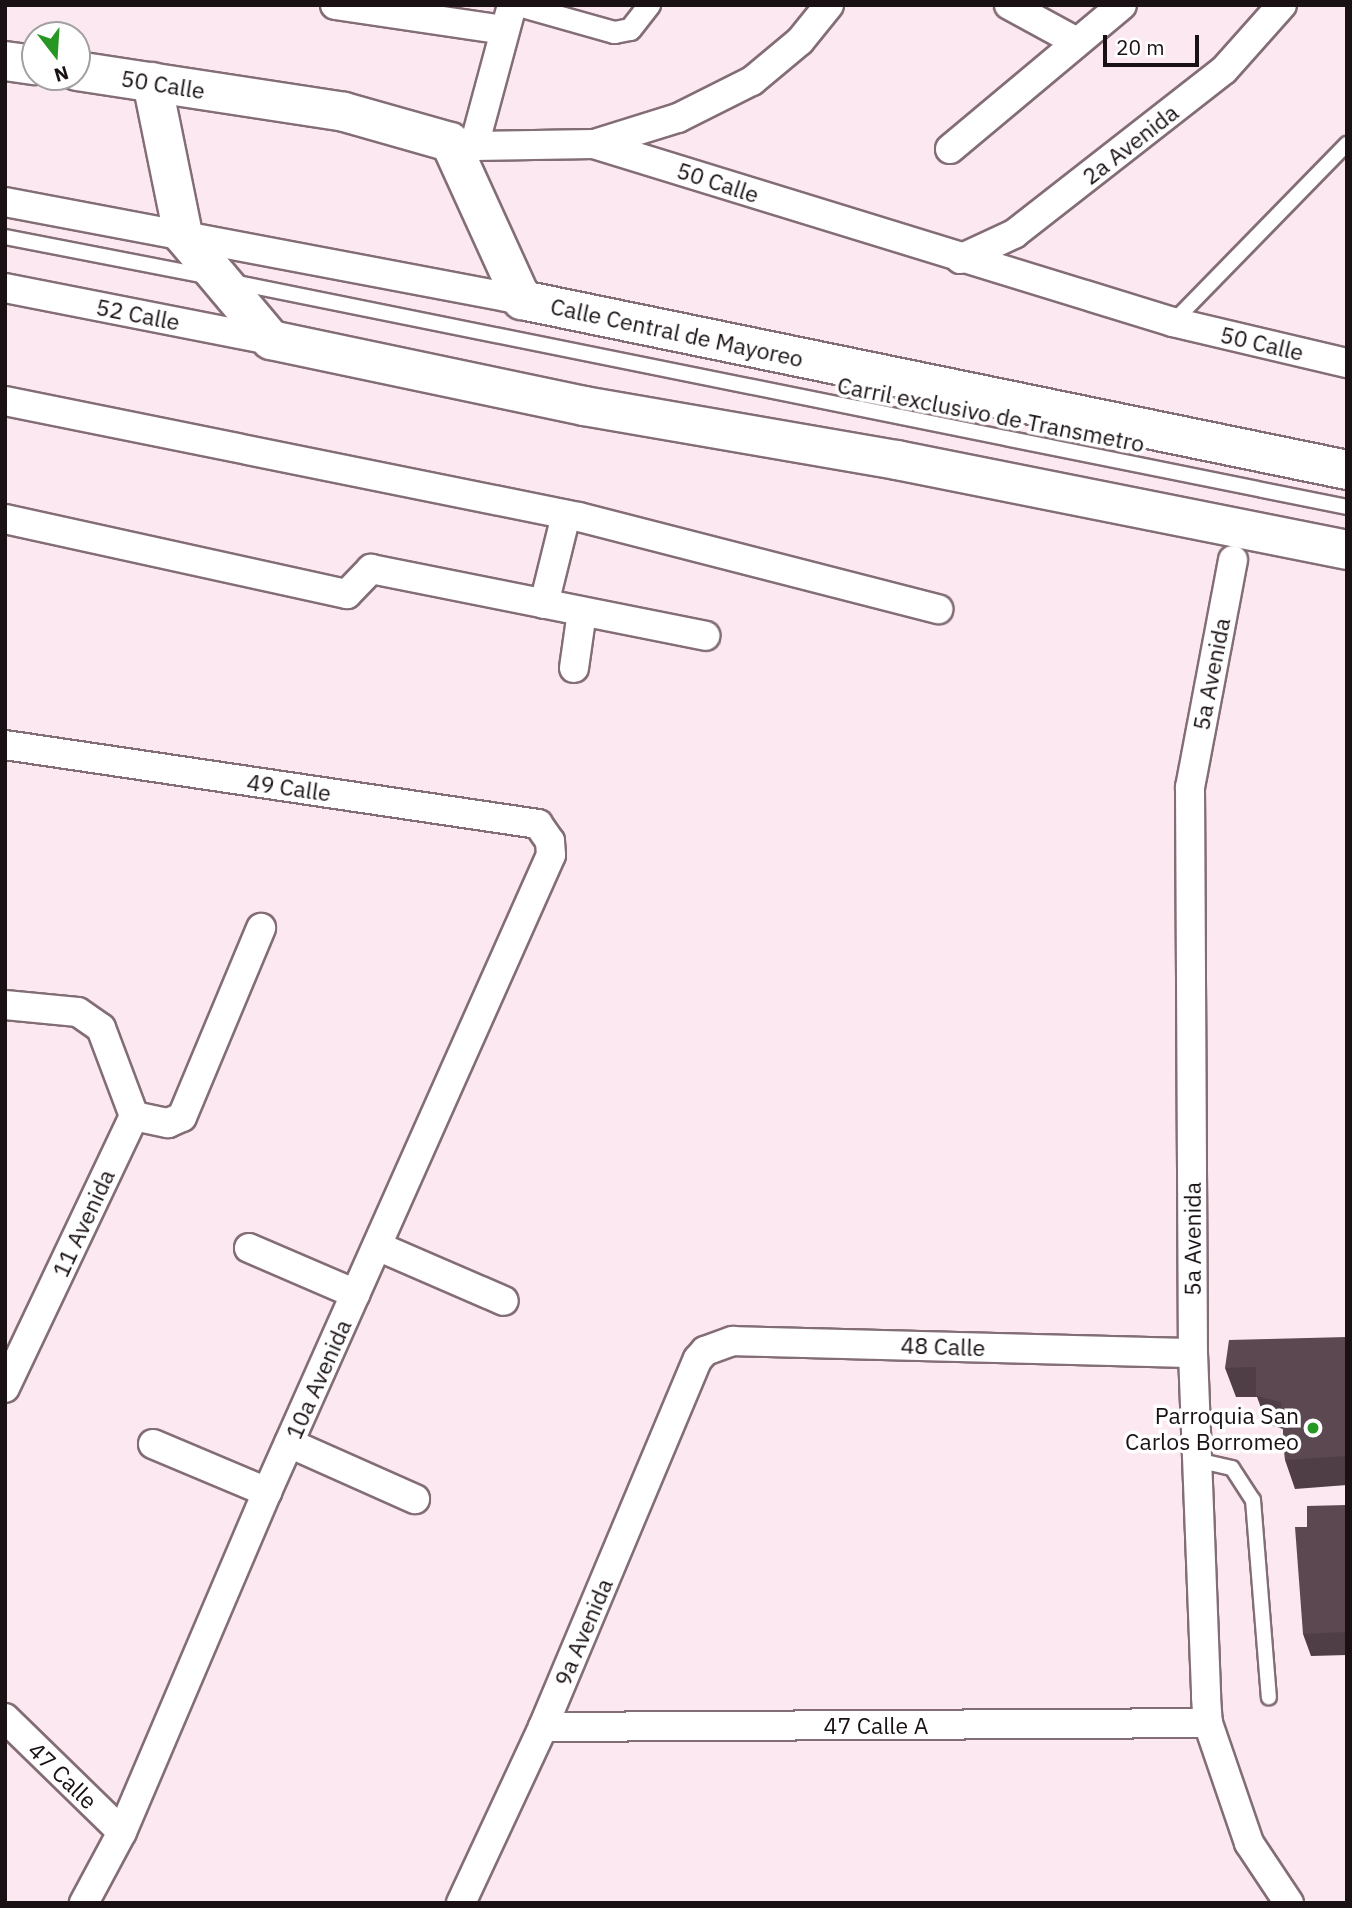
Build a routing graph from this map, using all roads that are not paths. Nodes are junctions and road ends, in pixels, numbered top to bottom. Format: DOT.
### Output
graph roads {
  1 [pos="335,5"];
  2 [pos="518,5"];
  3 [pos="649,5"];
  4 [pos="829,5"];
  5 [pos="1009,5"];
  6 [pos="1122,5"];
  7 [pos="1282,5"];
  8 [pos="508,18"];
  9 [pos="1077,42"];
  10 [pos="91,73"];
  11 [pos="152,82"];
  12 [pos="462,144"];
  13 [pos="594,144"];
  14 [pos="1347,144"];
  15 [pos="950,149"];
  16 [pos="5,202"];
  17 [pos="183,235"];
  18 [pos="5,237"];
  19 [pos="960,258"];
  20 [pos="215,278"];
  21 [pos="5,288"];
  22 [pos="522,300"];
  23 [pos="1173,323"];
  24 [pos="271,340"];
  25 [pos="1347,363"];
  26 [pos="5,401"];
  27 [pos="1347,470"];
  28 [pos="1347,507"];
  29 [pos="566,515"];
  30 [pos="5,519"];
  31 [pos="1347,550"];
  32 [pos="1233,560"];
  33 [pos="544,604"];
  34 [pos="938,609"];
  35 [pos="582,612"];
  36 [pos="705,636"];
  37 [pos="574,668"];
  38 [pos="5,745"];
  39 [pos="551,855"];
  40 [pos="261,928"];
  41 [pos="5,1004"];
  42 [pos="134,1116"];
  43 [pos="377,1245"];
  44 [pos="249,1248"];
  45 [pos="356,1294"];
  46 [pos="504,1301"];
  47 [pos="1193,1353"];
  48 [pos="698,1359"];
  49 [pos="5,1388"];
  50 [pos="289,1443"];
  51 [pos="153,1444"];
  52 [pos="1197,1460"];
  53 [pos="267,1492"];
  54 [pos="415,1499"];
  55 [pos="1269,1697"];
  56 [pos="5,1718"];
  57 [pos="1208,1723"];
  58 [pos="543,1727"];
  59 [pos="122,1832"];
  60 [pos="85,1903"];
  61 [pos="461,1903"];
  62 [pos="1289,1903"];
  1 -- 8 [label="street"];
  2 -- 3 [label="street"];
  4 -- 13 [label="street"];
  5 -- 9 [label="street"];
  6 -- 9 [label="street"];
  7 -- 19 [label="street, 2a Avenida"];
  8 -- 12 [label="street"];
  9 -- 15 [label="street"];
  10 -- 11 [label="main road, 50 Calle"];
  11 -- 12 [label="main road, 50 Calle"];
  11 -- 17 [label="main road"];
  12 -- 13 [label="street, 50 Calle"];
  12 -- 22 [label="main road"];
  13 -- 19 [label="street, 50 Calle"];
  14 -- 23 [label="lane"];
  16 -- 17 [label="street, Calle Central de Mayoreo"];
  17 -- 20 [label="main road"];
  17 -- 22 [label="street, Calle Central de Mayoreo"];
  18 -- 20 [label="lane, Carril exclusivo de Transmetro"];
  19 -- 23 [label="street, 50 Calle"];
  20 -- 24 [label="main road"];
  20 -- 28 [label="lane, Carril exclusivo de Transmetro"];
  21 -- 24 [label="street, 52 Calle"];
  22 -- 27 [label="main road, Calle Central de Mayoreo"];
  23 -- 25 [label="street, 50 Calle"];
  24 -- 31 [label="main road"];
  26 -- 29 [label="street"];
  29 -- 33 [label="street"];
  29 -- 34 [label="street"];
  30 -- 33 [label="street"];
  32 -- 47 [label="street, 5a Avenida"];
  33 -- 35 [label="street"];
  35 -- 36 [label="street"];
  35 -- 37 [label="street"];
  38 -- 39 [label="street, 49 Calle"];
  39 -- 43 [label="street, 10a Avenida"];
  40 -- 42 [label="street"];
  41 -- 42 [label="street"];
  42 -- 49 [label="street, 11 Avenida"];
  43 -- 45 [label="street, 10a Avenida"];
  43 -- 46 [label="street"];
  44 -- 45 [label="street"];
  45 -- 50 [label="street, 10a Avenida"];
  47 -- 48 [label="street, 48 Calle"];
  47 -- 52 [label="street, 5a Avenida"];
  48 -- 58 [label="street, 9a Avenida"];
  50 -- 53 [label="street, 10a Avenida"];
  50 -- 54 [label="street"];
  51 -- 53 [label="street"];
  52 -- 55 [label="lane"];
  52 -- 57 [label="street, 5a Avenida"];
  53 -- 59 [label="street, 10a Avenida"];
  56 -- 59 [label="street, 47 Calle"];
  57 -- 58 [label="street, 47 Calle A"];
  57 -- 62 [label="street, 5a Avenida"];
  58 -- 61 [label="street, 9a Avenida"];
  59 -- 60 [label="street, 10a Avenida"];
}
